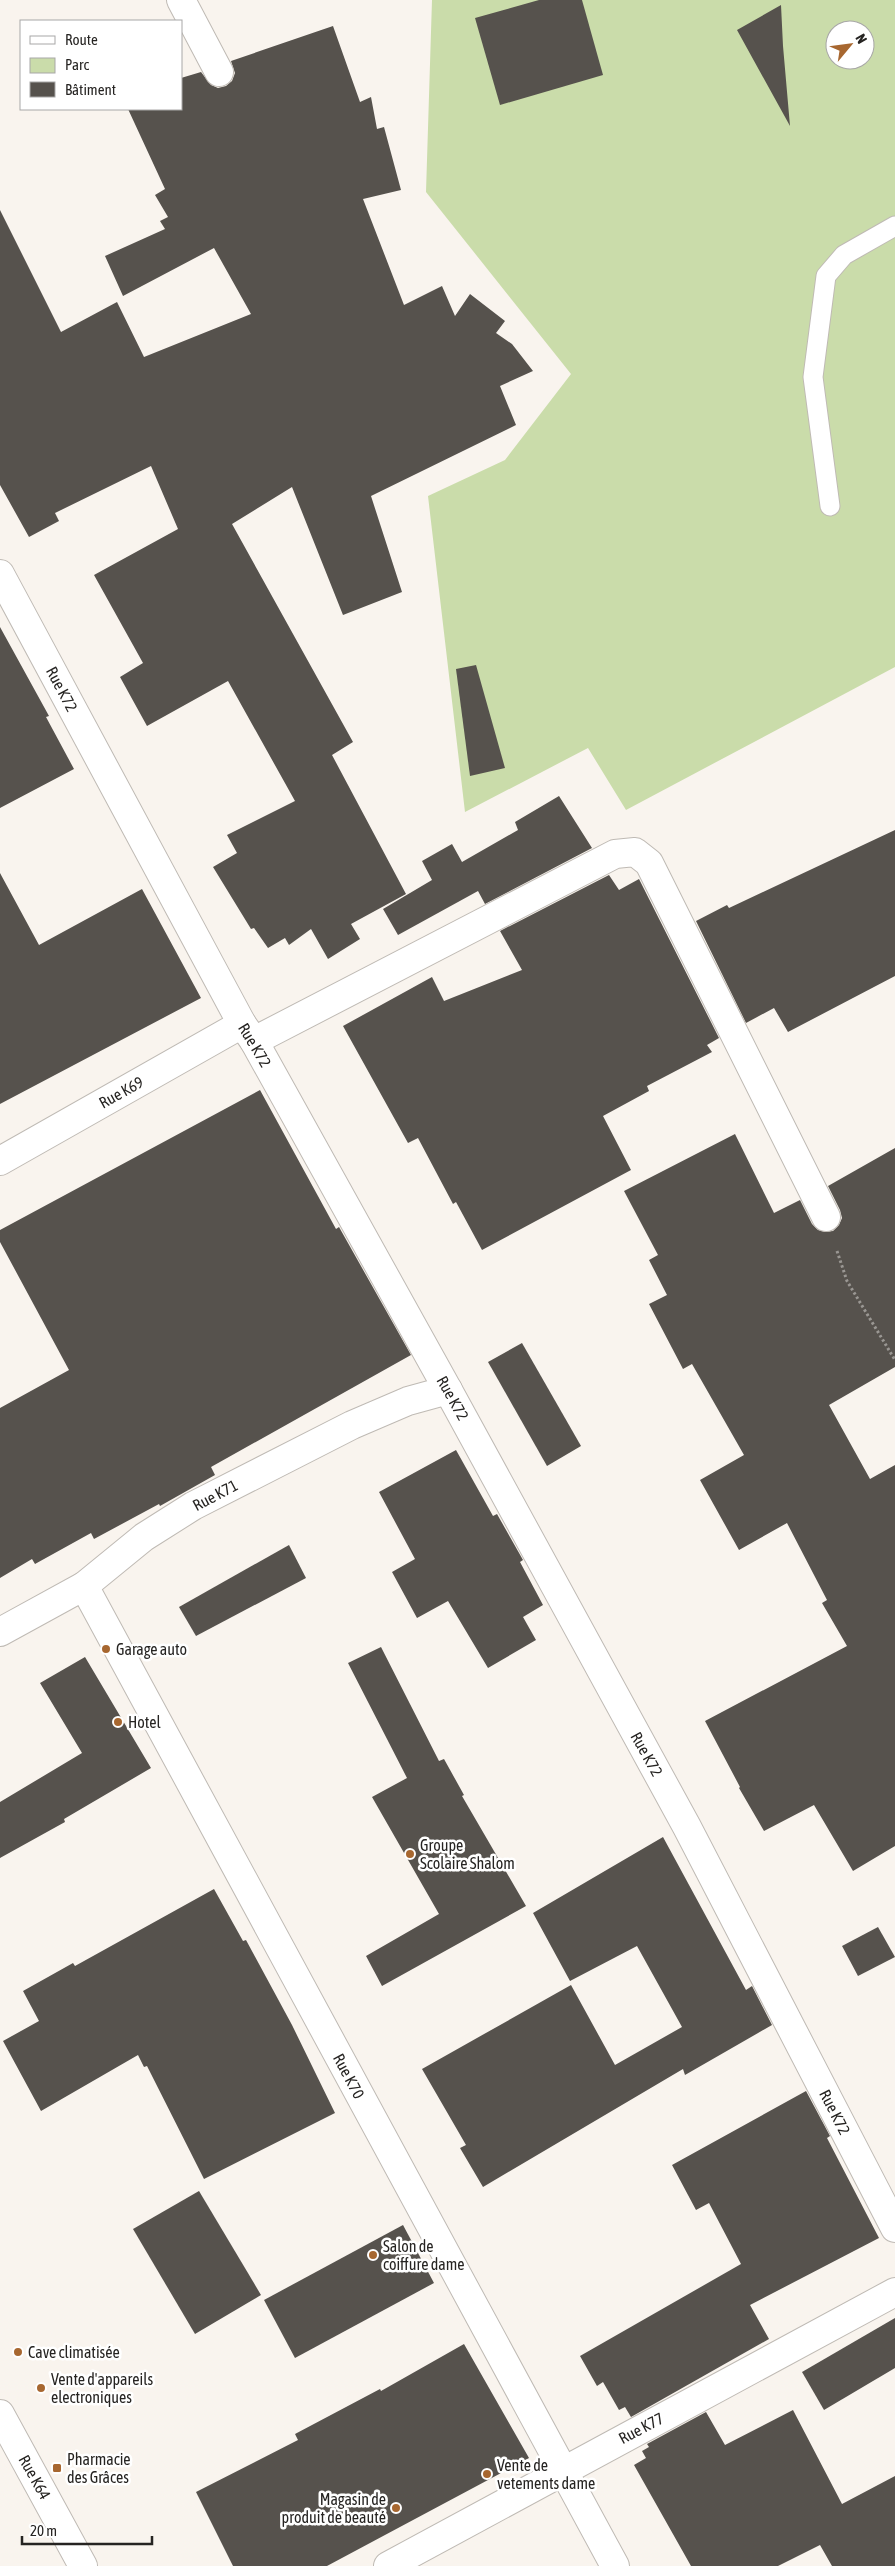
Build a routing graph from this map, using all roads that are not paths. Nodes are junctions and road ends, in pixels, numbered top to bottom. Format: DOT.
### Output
graph roads {
  1 [pos="181,0"];
  2 [pos="219,72"];
  3 [pos="895,226"];
  4 [pos="830,506"];
  5 [pos="0,574"];
  6 [pos="248,1032"];
  7 [pos="0,1161"];
  8 [pos="826,1217"];
  9 [pos="448,1390"];
  10 [pos="84,1586"];
  11 [pos="0,1632"];
  12 [pos="895,2228"];
  13 [pos="895,2292"];
  14 [pos="0,2414"];
  15 [pos="562,2470"];
  16 [pos="83,2566"];
  17 [pos="388,2566"];
  18 [pos="615,2566"];
  1 -- 2 [label="street"];
  3 -- 4 [label="lane"];
  5 -- 6 [label="street, Rue K72"];
  6 -- 7 [label="street, Rue K69"];
  6 -- 8 [label="street, Rue K69"];
  6 -- 9 [label="street, Rue K72"];
  9 -- 10 [label="street, Rue K71"];
  9 -- 12 [label="street, Rue K72"];
  10 -- 11 [label="street, Rue K71"];
  10 -- 15 [label="street, Rue K70"];
  13 -- 15 [label="street, Rue K77"];
  14 -- 16 [label="street, Rue K64"];
  15 -- 17 [label="street, Rue K77"];
  15 -- 18 [label="street, Rue K70"];
}
